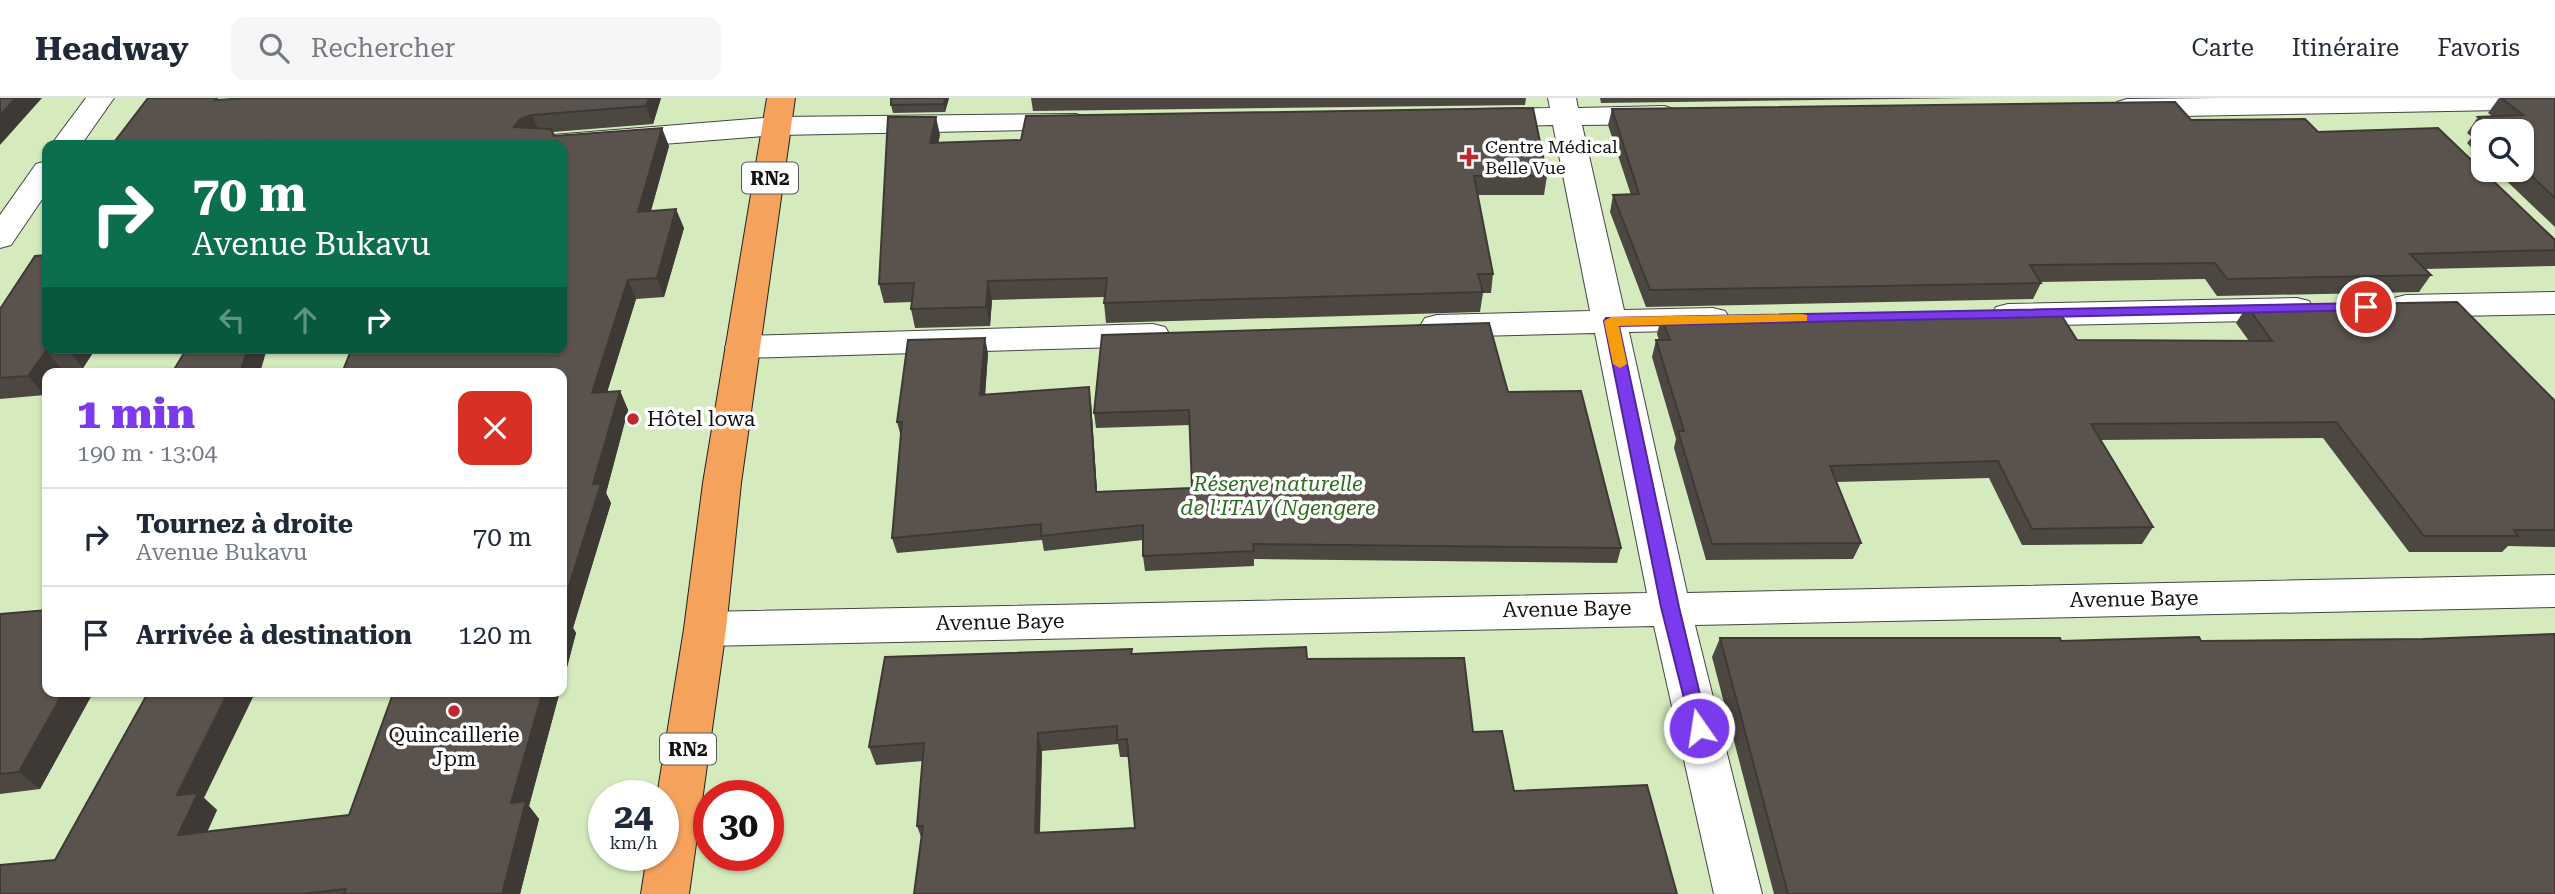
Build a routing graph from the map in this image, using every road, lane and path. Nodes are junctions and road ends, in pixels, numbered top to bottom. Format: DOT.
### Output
graph roads {
  1 [pos="100,98"];
  2 [pos="2403,101"];
  3 [pos="2555,101"];
  4 [pos="1563,108"];
  5 [pos="2102,108"];
  6 [pos="780,112"];
  7 [pos="1688,115"];
  8 [pos="1454,118"];
  9 [pos="1109,122"];
  10 [pos="2432,129"];
  11 [pos="70,140"];
  12 [pos="567,141"];
  13 [pos="42,182"];
  14 [pos="5,222"];
  15 [pos="2555,303"];
  16 [pos="2374,307"];
  17 [pos="2333,308"];
  18 [pos="1971,315"];
  19 [pos="1750,319"];
  20 [pos="1611,321"];
  21 [pos="1404,327"];
  22 [pos="1184,334"];
  23 [pos="742,347"];
  24 [pos="2555,591"];
  25 [pos="1670,607"];
  26 [pos="705,629"];
  27 [pos="665,894"];
  28 [pos="1738,894"];
  1 -- 11 [label="street"];
  2 -- 3 [label="street"];
  2 -- 5 [label="street"];
  2 -- 10 [label="street"];
  4 -- 7 [label="street"];
  4 -- 8 [label="street"];
  4 -- 20 [label="street"];
  6 -- 9 [label="street"];
  6 -- 12 [label="street"];
  6 -- 23 [label="highway, RN2"];
  13 -- 14 [label="street"];
  15 -- 16 [label="street"];
  17 -- 18 [label="street"];
  19 -- 20 [label="street"];
  20 -- 21 [label="street"];
  20 -- 25 [label="street"];
  22 -- 23 [label="street"];
  23 -- 26 [label="highway, RN2"];
  24 -- 25 [label="street, Avenue Baye"];
  25 -- 26 [label="street, Avenue Baye"];
  25 -- 28 [label="street"];
  26 -- 27 [label="highway, RN2"];
}
